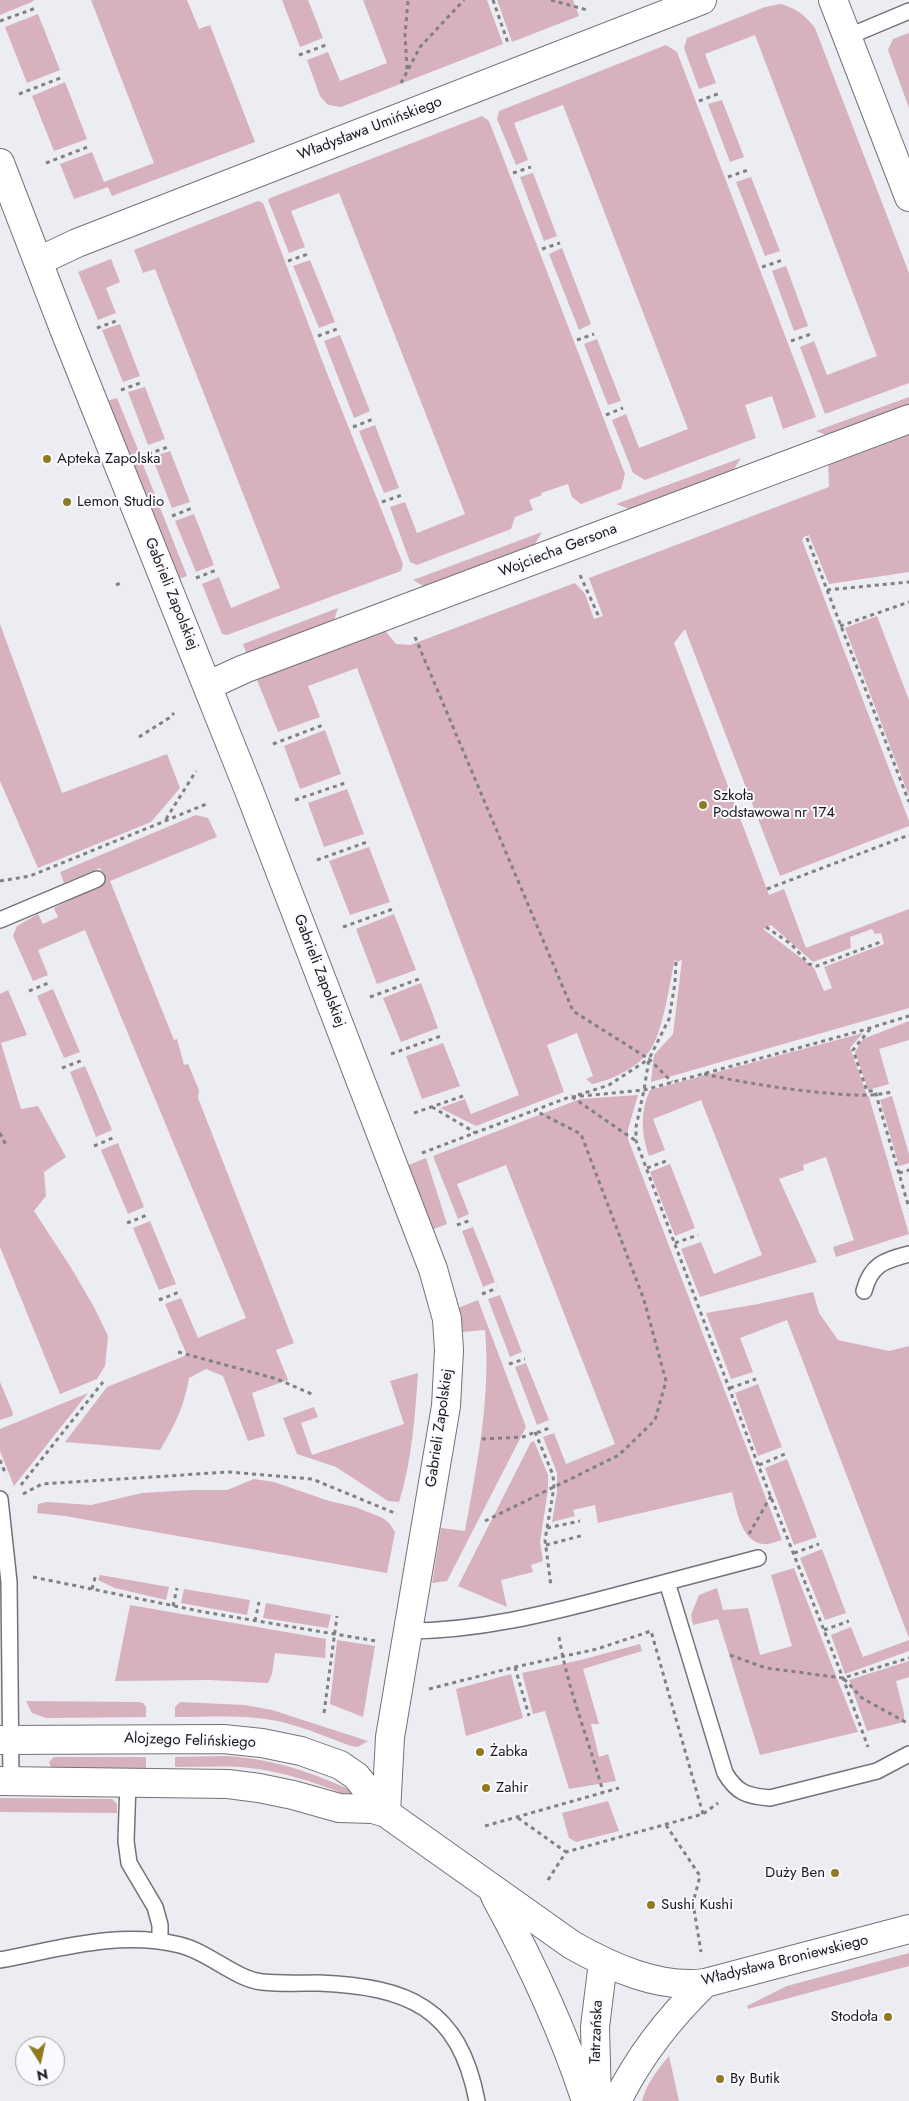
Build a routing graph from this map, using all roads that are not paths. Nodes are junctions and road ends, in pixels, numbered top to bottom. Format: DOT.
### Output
graph roads {
  1 [pos="702,0"];
  2 [pos="832,0"];
  3 [pos="909,11"];
  4 [pos="847,36"];
  5 [pos="0,163"];
  6 [pos="909,198"];
  7 [pos="39,260"];
  8 [pos="909,419"];
  9 [pos="207,686"];
  10 [pos="98,878"];
  11 [pos="0,920"];
  12 [pos="909,1254"];
  13 [pos="864,1291"];
  14 [pos="0,1499"];
  15 [pos="758,1558"];
  16 [pos="667,1582"];
  17 [pos="396,1636"];
  18 [pos="6,1740"];
  19 [pos="909,1754"];
  20 [pos="6,1781"];
  21 [pos="128,1782"];
  22 [pos="386,1813"];
  23 [pos="491,1888"];
  24 [pos="909,1929"];
  25 [pos="160,1942"];
  26 [pos="0,1960"];
  27 [pos="603,1962"];
  28 [pos="705,1983"];
  29 [pos="477,2101"];
  30 [pos="586,2101"];
  31 [pos="597,2101"];
  32 [pos="617,2101"];
  1 -- 7 [label="street, Władysława Umińskiego"];
  2 -- 4 [label="street"];
  3 -- 4 [label="lane"];
  4 -- 6 [label="street"];
  5 -- 7 [label="street, Gabrieli Zapolskiej"];
  7 -- 9 [label="street, Gabrieli Zapolskiej"];
  8 -- 9 [label="street, Wojciecha Gersona"];
  9 -- 17 [label="street, Gabrieli Zapolskiej"];
  10 -- 11 [label="lane"];
  12 -- 13 [label="lane"];
  14 -- 18 [label="lane"];
  15 -- 16 [label="lane"];
  16 -- 17 [label="lane"];
  16 -- 19 [label="lane"];
  17 -- 22 [label="street, Gabrieli Zapolskiej"];
  18 -- 20 [label="lane"];
  18 -- 22 [label="street, Alojzego Felińskiego"];
  20 -- 21 [label="street, Alojzego Felińskiego"];
  21 -- 22 [label="street, Alojzego Felińskiego"];
  21 -- 25 [label="lane"];
  22 -- 23 [label="street, Alojzego Felińskiego"];
  23 -- 27 [label="street, Alojzego Felińskiego"];
  23 -- 30 [label="street"];
  24 -- 28 [label="street, Władysława Broniewskiego"];
  25 -- 26 [label="lane"];
  25 -- 29 [label="lane"];
  27 -- 28 [label="street, Władysława Broniewskiego"];
  27 -- 31 [label="street, Tatrzańska"];
  28 -- 32 [label="street"];
}
